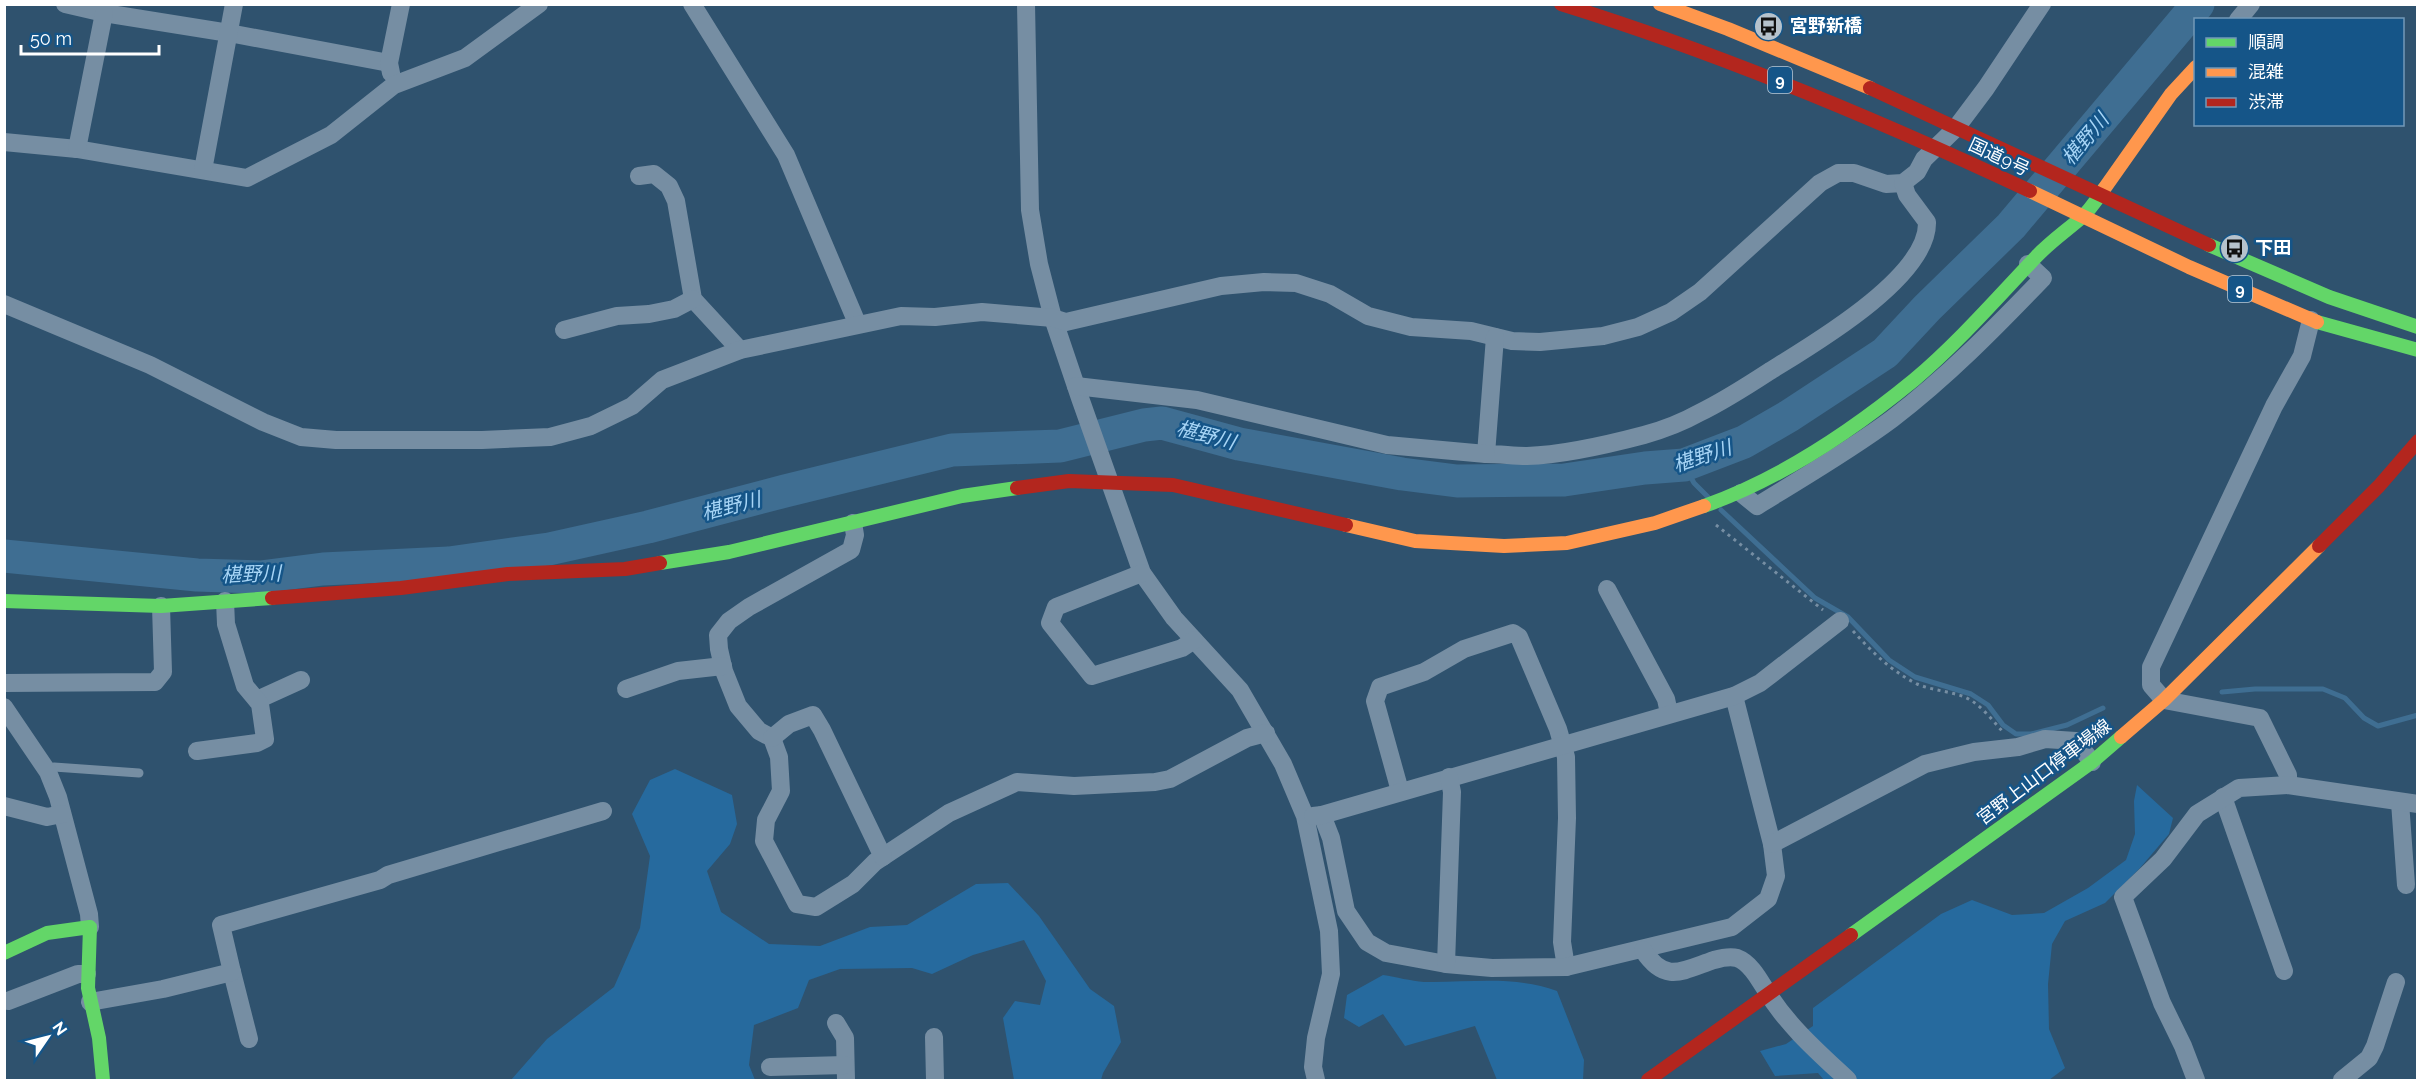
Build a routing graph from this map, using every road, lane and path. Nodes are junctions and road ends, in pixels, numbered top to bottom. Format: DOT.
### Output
graph roads {
  1 [pos="234,4"];
  2 [pos="401,4"];
  3 [pos="539,4"];
  4 [pos="692,4"];
  5 [pos="1026,4"];
  6 [pos="1562,4"];
  7 [pos="1660,4"];
  8 [pos="2042,4"];
  9 [pos="2251,4"];
  10 [pos="75,5"];
  11 [pos="1697,10"];
  12 [pos="104,13"];
  13 [pos="2240,18"];
  14 [pos="229,33"];
  15 [pos="389,63"];
  16 [pos="2194,69"];
  17 [pos="394,85"];
  18 [pos="1956,128"];
  19 [pos="4,142"];
  20 [pos="1935,147"];
  21 [pos="77,149"];
  22 [pos="203,170"];
  23 [pos="639,176"];
  24 [pos="1903,183"];
  25 [pos="2099,196"];
  26 [pos="2075,213"];
  27 [pos="2028,264"];
  28 [pos="693,299"];
  29 [pos="4,304"];
  30 [pos="1053,318"];
  31 [pos="2312,320"];
  32 [pos="857,324"];
  33 [pos="2418,327"];
  34 [pos="564,330"];
  35 [pos="1495,337"];
  36 [pos="740,350"];
  37 [pos="2418,350"];
  38 [pos="1078,392"];
  39 [pos="2418,441"];
  40 [pos="1486,454"];
  41 [pos="1110,480"];
  42 [pos="1741,494"];
  43 [pos="1699,510"];
  44 [pos="853,523"];
  45 [pos="1142,573"];
  46 [pos="1607,589"];
  47 [pos="4,601"];
  48 [pos="225,601"];
  49 [pos="161,606"];
  50 [pos="1840,621"];
  51 [pos="1194,640"];
  52 [pos="723,666"];
  53 [pos="301,680"];
  54 [pos="4,683"];
  55 [pos="626,689"];
  56 [pos="1734,696"];
  57 [pos="257,700"];
  58 [pos="2164,700"];
  59 [pos="4,706"];
  60 [pos="1669,713"];
  61 [pos="1266,733"];
  62 [pos="772,738"];
  63 [pos="1563,746"];
  64 [pos="2018,747"];
  65 [pos="197,751"];
  66 [pos="2092,762"];
  67 [pos="48,772"];
  68 [pos="139,773"];
  69 [pos="1449,777"];
  70 [pos="2289,785"];
  71 [pos="1400,791"];
  72 [pos="2223,797"];
  73 [pos="2409,803"];
  74 [pos="4,806"];
  75 [pos="603,811"];
  76 [pos="62,814"];
  77 [pos="1314,816"];
  78 [pos="1772,844"];
  79 [pos="883,857"];
  80 [pos="2406,885"];
  81 [pos="90,927"];
  82 [pos="1643,950"];
  83 [pos="4,953"];
  84 [pos="1446,964"];
  85 [pos="1566,967"];
  86 [pos="2284,971"];
  87 [pos="231,972"];
  88 [pos="87,974"];
  89 [pos="2396,982"];
  90 [pos="1768,994"];
  91 [pos="8,1001"];
  92 [pos="90,1002"];
  93 [pos="836,1023"];
  94 [pos="934,1037"];
  95 [pos="249,1039"];
  96 [pos="770,1067"];
  97 [pos="846,1073"];
  98 [pos="103,1080"];
  99 [pos="935,1080"];
  100 [pos="1316,1080"];
  101 [pos="1648,1080"];
  102 [pos="1848,1080"];
  103 [pos="2196,1080"];
  104 [pos="2342,1080"];
  1 -- 14 [label="street"];
  2 -- 15 [label="street"];
  3 -- 17 [label="street"];
  4 -- 32 [label="street"];
  5 -- 30 [label="street"];
  6 -- 20 [label="main road, 国道9号 / 9"];
  7 -- 11 [label="main road, 国道9号 / 9"];
  8 -- 18 [label="street"];
  9 -- 13 [label="street"];
  10 -- 12 [label="street"];
  11 -- 18 [label="main road, 国道9号 / 9"];
  12 -- 14 [label="street"];
  12 -- 21 [label="street"];
  14 -- 15 [label="street"];
  14 -- 22 [label="street"];
  15 -- 17 [label="street"];
  16 -- 25 [label="main road"];
  17 -- 22 [label="street"];
  18 -- 20 [label="street"];
  18 -- 25 [label="main road, 国道9号 / 9"];
  19 -- 21 [label="street"];
  20 -- 24 [label="street"];
  20 -- 26 [label="main road, 国道9号 / 9"];
  21 -- 22 [label="street"];
  23 -- 28 [label="street"];
  24 -- 35 [label="street"];
  24 -- 40 [label="street"];
  25 -- 26 [label="main road"];
  25 -- 33 [label="main road, 国道9号 / 9"];
  26 -- 27 [label="main road"];
  26 -- 31 [label="main road, 国道9号 / 9"];
  27 -- 42 [label="street"];
  28 -- 34 [label="street"];
  28 -- 36 [label="street"];
  29 -- 36 [label="street"];
  30 -- 32 [label="street"];
  30 -- 35 [label="street"];
  30 -- 38 [label="street"];
  31 -- 37 [label="main road, 国道9号 / 9"];
  31 -- 58 [label="street"];
  32 -- 36 [label="street"];
  35 -- 40 [label="street"];
  38 -- 40 [label="street"];
  38 -- 41 [label="street"];
  39 -- 58 [label="main road, 宮野上山口停車場線"];
  41 -- 43 [label="main road"];
  41 -- 44 [label="main road"];
  41 -- 45 [label="street"];
  42 -- 43 [label="main road"];
  43 -- 50 [label="path"];
  44 -- 48 [label="main road"];
  44 -- 52 [label="street"];
  45 -- 51 [label="street"];
  45 -- 51 [label="street"];
  46 -- 60 [label="street"];
  47 -- 49 [label="main road"];
  48 -- 49 [label="main road"];
  48 -- 57 [label="street"];
  49 -- 54 [label="street"];
  50 -- 56 [label="street"];
  50 -- 64 [label="path"];
  51 -- 61 [label="street"];
  52 -- 55 [label="street"];
  52 -- 62 [label="street"];
  53 -- 57 [label="street"];
  56 -- 60 [label="street"];
  56 -- 78 [label="street"];
  57 -- 65 [label="street"];
  58 -- 66 [label="main road, 宮野上山口停車場線"];
  58 -- 70 [label="street"];
  59 -- 67 [label="street"];
  60 -- 63 [label="street"];
  61 -- 77 [label="street"];
  61 -- 79 [label="street"];
  62 -- 79 [label="street"];
  62 -- 79 [label="street"];
  63 -- 69 [label="street"];
  63 -- 71 [label="street"];
  63 -- 85 [label="street"];
  64 -- 66 [label="street"];
  64 -- 78 [label="street"];
  66 -- 90 [label="main road, 宮野上山口停車場線"];
  67 -- 68 [label="lane"];
  67 -- 76 [label="street"];
  69 -- 71 [label="street"];
  69 -- 84 [label="street"];
  70 -- 72 [label="street"];
  70 -- 73 [label="street"];
  71 -- 77 [label="street"];
  72 -- 86 [label="street"];
  72 -- 103 [label="street"];
  73 -- 80 [label="street"];
  74 -- 76 [label="street"];
  75 -- 87 [label="street"];
  76 -- 81 [label="street"];
  77 -- 84 [label="street"];
  77 -- 100 [label="street"];
  78 -- 82 [label="street"];
  81 -- 83 [label="main road"];
  81 -- 88 [label="main road"];
  82 -- 85 [label="street"];
  82 -- 90 [label="street"];
  84 -- 85 [label="street"];
  87 -- 92 [label="street"];
  87 -- 95 [label="street"];
  88 -- 91 [label="street"];
  88 -- 92 [label="main road"];
  89 -- 104 [label="street"];
  90 -- 101 [label="main road, 宮野上山口停車場線"];
  90 -- 102 [label="street"];
  92 -- 98 [label="main road"];
  93 -- 97 [label="street"];
  94 -- 99 [label="street"];
  96 -- 97 [label="street"];
}
